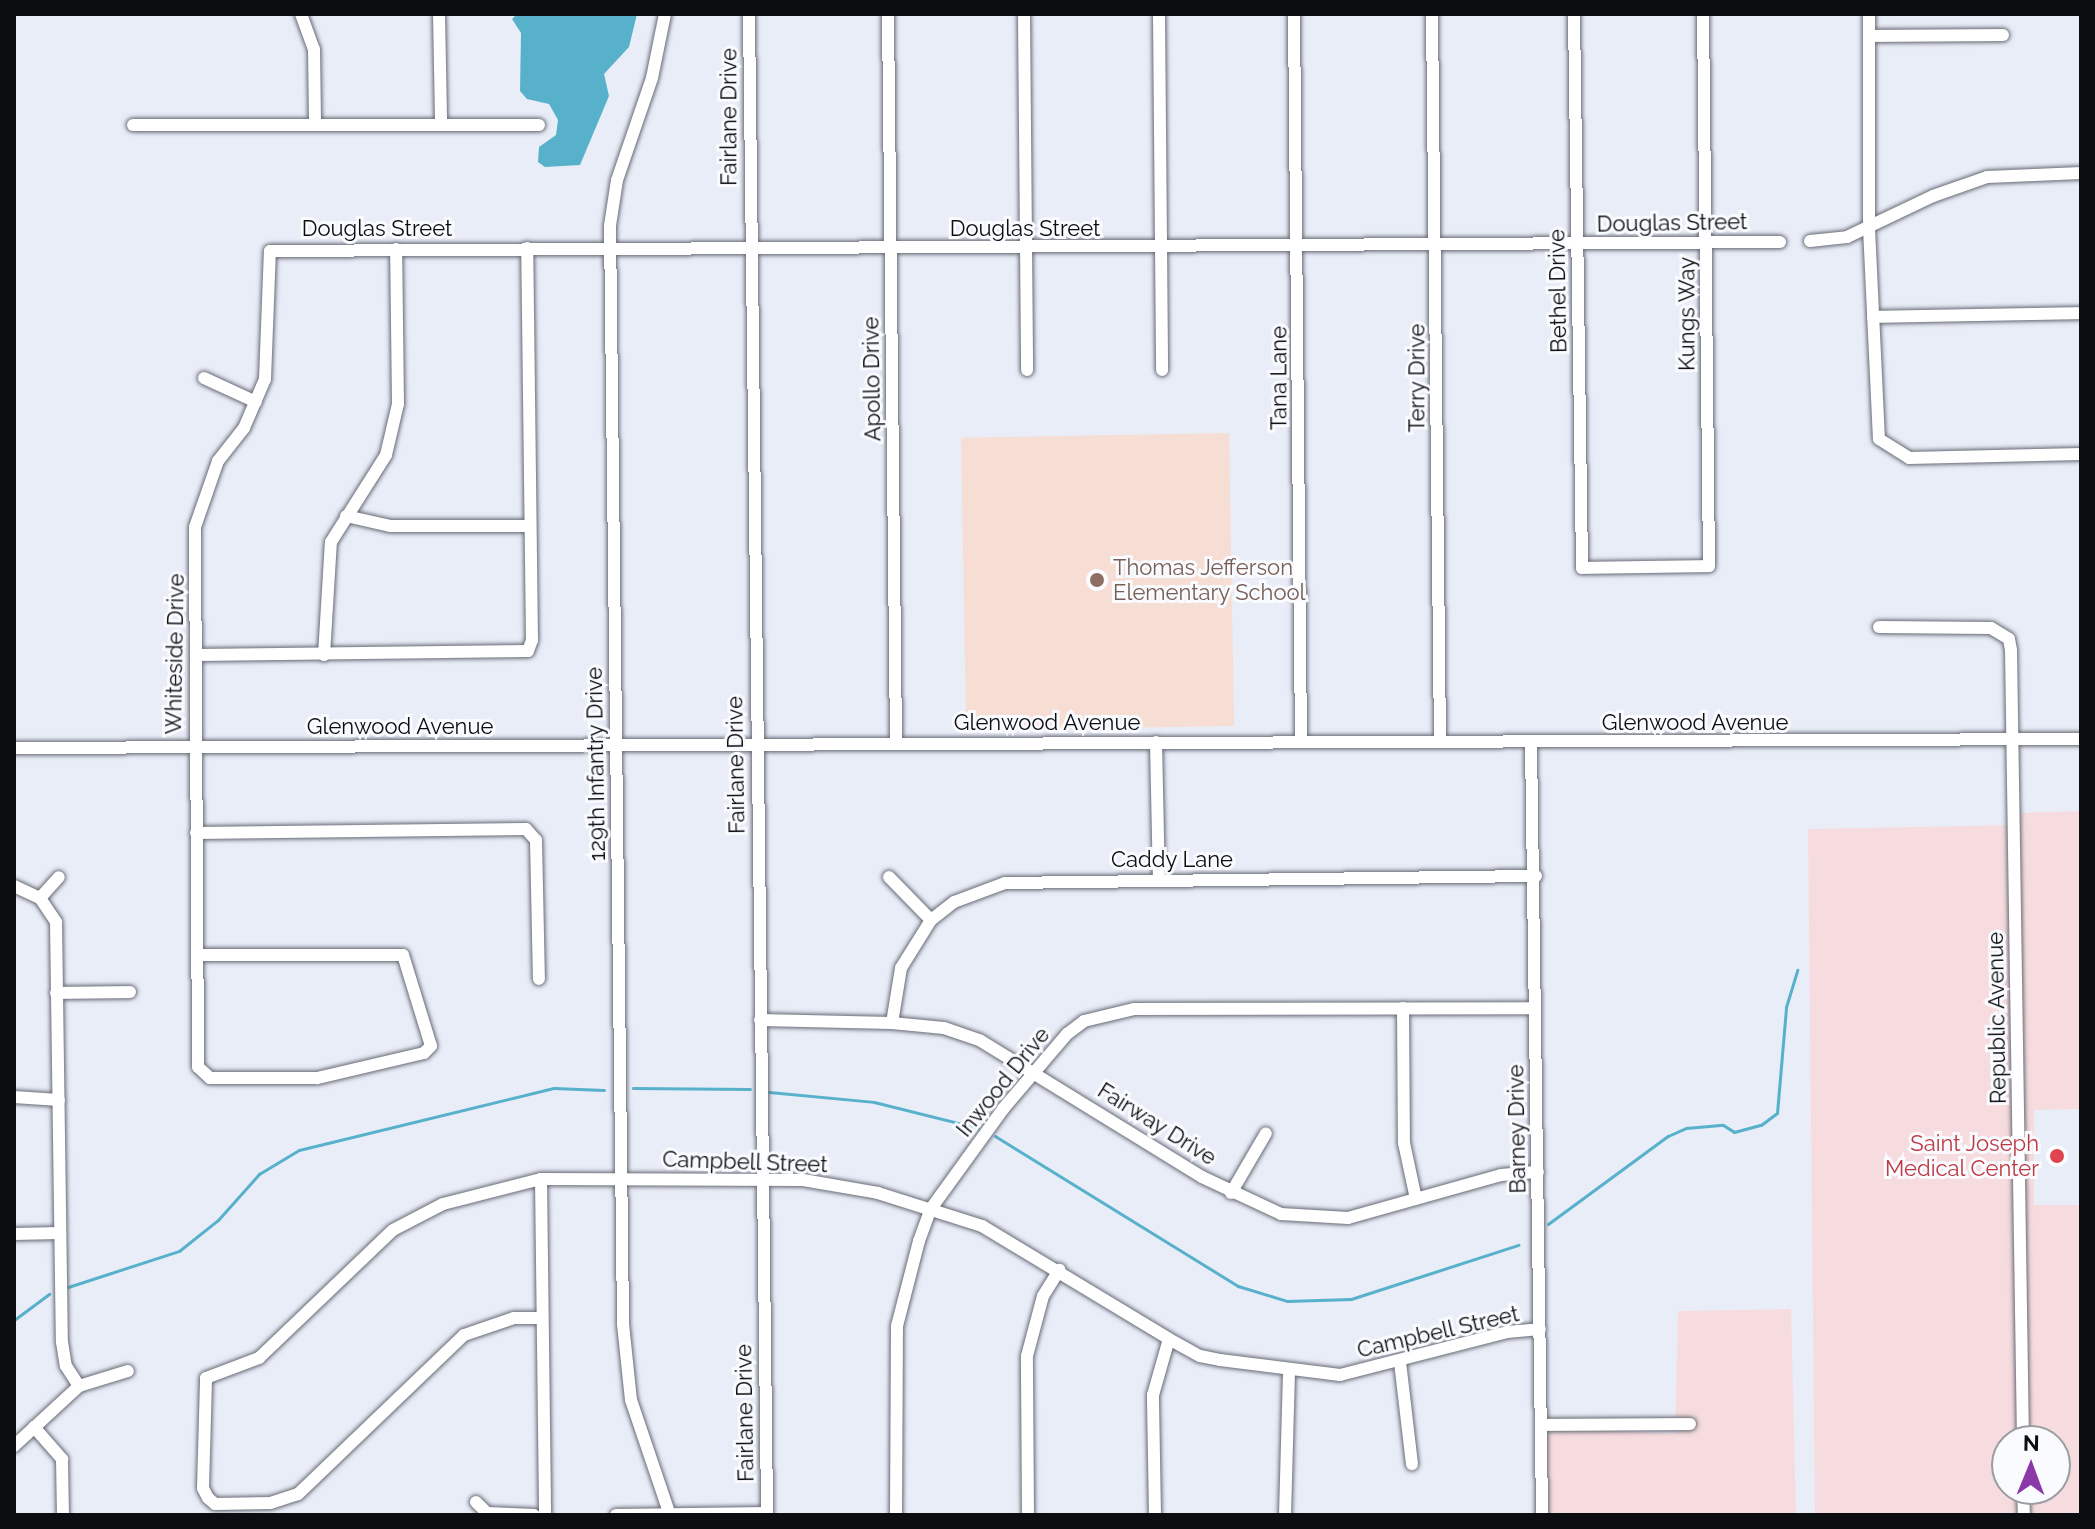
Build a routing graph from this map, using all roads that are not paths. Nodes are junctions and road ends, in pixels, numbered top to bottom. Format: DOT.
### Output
graph roads {
  1 [pos="301,14"];
  2 [pos="439,14"];
  3 [pos="665,14"];
  4 [pos="749,14"];
  5 [pos="888,14"];
  6 [pos="1024,14"];
  7 [pos="1159,14"];
  8 [pos="1294,14"];
  9 [pos="1432,14"];
  10 [pos="1574,14"];
  11 [pos="1703,14"];
  12 [pos="1869,14"];
  13 [pos="2003,35"];
  14 [pos="1869,36"];
  15 [pos="441,123"];
  16 [pos="315,124"];
  17 [pos="133,125"];
  18 [pos="539,125"];
  19 [pos="2081,173"];
  20 [pos="1869,228"];
  21 [pos="1810,241"];
  22 [pos="1780,242"];
  23 [pos="1707,243"];
  24 [pos="1577,244"];
  25 [pos="1436,246"];
  26 [pos="527,248"];
  27 [pos="750,248"];
  28 [pos="1162,248"];
  29 [pos="1298,248"];
  30 [pos="396,249"];
  31 [pos="1026,249"];
  32 [pos="610,250"];
  33 [pos="890,250"];
  34 [pos="270,251"];
  35 [pos="2081,313"];
  36 [pos="1873,317"];
  37 [pos="1027,370"];
  38 [pos="1162,370"];
  39 [pos="204,378"];
  40 [pos="256,402"];
  41 [pos="2081,454"];
  42 [pos="346,516"];
  43 [pos="529,526"];
  44 [pos="1582,568"];
  45 [pos="1879,627"];
  46 [pos="197,655"];
  47 [pos="324,655"];
  48 [pos="2014,739"];
  49 [pos="2081,739"];
  50 [pos="1156,742"];
  51 [pos="1301,742"];
  52 [pos="1440,742"];
  53 [pos="1531,743"];
  54 [pos="756,744"];
  55 [pos="896,744"];
  56 [pos="193,747"];
  57 [pos="616,747"];
  58 [pos="14,748"];
  59 [pos="196,833"];
  60 [pos="1536,876"];
  61 [pos="59,877"];
  62 [pos="889,877"];
  63 [pos="1159,880"];
  64 [pos="14,886"];
  65 [pos="40,898"];
  66 [pos="931,920"];
  67 [pos="199,955"];
  68 [pos="539,979"];
  69 [pos="130,992"];
  70 [pos="56,993"];
  71 [pos="1403,1008"];
  72 [pos="1535,1008"];
  73 [pos="760,1020"];
  74 [pos="892,1023"];
  75 [pos="1035,1071"];
  76 [pos="14,1097"];
  77 [pos="59,1100"];
  78 [pos="1266,1133"];
  79 [pos="1538,1172"];
  80 [pos="541,1179"];
  81 [pos="621,1179"];
  82 [pos="762,1180"];
  83 [pos="1231,1193"];
  84 [pos="1416,1199"];
  85 [pos="930,1210"];
  86 [pos="59,1233"];
  87 [pos="14,1234"];
  88 [pos="1059,1270"];
  89 [pos="542,1318"];
  90 [pos="1540,1329"];
  91 [pos="1169,1339"];
  92 [pos="1400,1362"];
  93 [pos="1289,1369"];
  94 [pos="128,1371"];
  95 [pos="79,1386"];
  96 [pos="1690,1424"];
  97 [pos="1541,1425"];
  98 [pos="2023,1425"];
  99 [pos="34,1427"];
  100 [pos="14,1446"];
  101 [pos="1412,1464"];
  102 [pos="476,1502"];
  103 [pos="487,1514"];
  104 [pos="767,1514"];
  105 [pos="63,1515"];
  106 [pos="534,1515"];
  107 [pos="545,1515"];
  108 [pos="616,1515"];
  109 [pos="670,1515"];
  110 [pos="896,1515"];
  111 [pos="1028,1515"];
  112 [pos="1155,1515"];
  113 [pos="1285,1515"];
  114 [pos="1542,1515"];
  1 -- 16 [label="street"];
  2 -- 15 [label="street"];
  3 -- 32 [label="street, 129th Infantry Drive"];
  4 -- 27 [label="street, Fairlane Drive"];
  5 -- 33 [label="street, Apollo Drive"];
  6 -- 31 [label="street"];
  7 -- 28 [label="street"];
  8 -- 29 [label="street, Tana Lane"];
  9 -- 25 [label="street, Terry Drive"];
  10 -- 24 [label="street, Bethel Drive"];
  11 -- 23 [label="street, Kungs Way"];
  12 -- 14 [label="street"];
  13 -- 14 [label="street"];
  14 -- 20 [label="street"];
  15 -- 16 [label="street"];
  15 -- 18 [label="street"];
  16 -- 17 [label="street"];
  19 -- 20 [label="street"];
  20 -- 21 [label="street"];
  20 -- 36 [label="street"];
  22 -- 23 [label="street, Douglas Street"];
  23 -- 24 [label="street, Douglas Street"];
  23 -- 44 [label="street, Kungs Way"];
  24 -- 25 [label="street, Douglas Street"];
  24 -- 44 [label="street, Bethel Drive"];
  25 -- 29 [label="street, Douglas Street"];
  25 -- 52 [label="street, Terry Drive"];
  26 -- 30 [label="street, Douglas Street"];
  26 -- 32 [label="street, Douglas Street"];
  26 -- 43 [label="street"];
  27 -- 32 [label="street, Douglas Street"];
  27 -- 33 [label="street, Douglas Street"];
  27 -- 54 [label="street, Fairlane Drive"];
  28 -- 29 [label="street, Douglas Street"];
  28 -- 31 [label="street, Douglas Street"];
  28 -- 38 [label="street"];
  29 -- 51 [label="street, Tana Lane"];
  30 -- 34 [label="street, Douglas Street"];
  30 -- 42 [label="street"];
  31 -- 33 [label="street, Douglas Street"];
  31 -- 37 [label="street"];
  32 -- 57 [label="street, 129th Infantry Drive"];
  33 -- 55 [label="street, Apollo Drive"];
  34 -- 40 [label="street, Whiteside Drive"];
  35 -- 36 [label="street"];
  36 -- 41 [label="street"];
  39 -- 40 [label="street"];
  40 -- 46 [label="street, Whiteside Drive"];
  42 -- 43 [label="street"];
  42 -- 47 [label="street"];
  43 -- 47 [label="street"];
  45 -- 48 [label="street, Republic Avenue"];
  46 -- 47 [label="street"];
  46 -- 56 [label="street, Whiteside Drive"];
  48 -- 49 [label="street, Glenwood Avenue"];
  48 -- 53 [label="street, Glenwood Avenue"];
  48 -- 98 [label="street, Republic Avenue"];
  50 -- 51 [label="street, Glenwood Avenue"];
  50 -- 55 [label="street, Glenwood Avenue"];
  50 -- 63 [label="street"];
  51 -- 52 [label="street, Glenwood Avenue"];
  52 -- 53 [label="street, Glenwood Avenue"];
  53 -- 60 [label="street, Barney Drive"];
  54 -- 55 [label="street, Glenwood Avenue"];
  54 -- 57 [label="street, Glenwood Avenue"];
  54 -- 73 [label="street, Fairlane Drive"];
  56 -- 57 [label="street, Glenwood Avenue"];
  56 -- 58 [label="street, Glenwood Avenue"];
  56 -- 59 [label="street, Whiteside Drive"];
  57 -- 81 [label="street, 129th Infantry Drive"];
  59 -- 67 [label="street, Whiteside Drive"];
  59 -- 68 [label="street"];
  60 -- 63 [label="street, Caddy Lane"];
  60 -- 72 [label="street, Barney Drive"];
  61 -- 65 [label="street"];
  62 -- 66 [label="street"];
  63 -- 66 [label="street, Caddy Lane"];
  64 -- 65 [label="street"];
  65 -- 70 [label="street"];
  66 -- 74 [label="street, Caddy Lane"];
  67 -- 67 [label="street, Whiteside Drive"];
  69 -- 70 [label="street"];
  70 -- 77 [label="street"];
  71 -- 72 [label="street, Inwood Drive"];
  71 -- 75 [label="street, Inwood Drive"];
  71 -- 84 [label="street"];
  72 -- 79 [label="street, Barney Drive"];
  73 -- 74 [label="street, Fairway Drive"];
  73 -- 82 [label="street, Fairlane Drive"];
  74 -- 75 [label="street, Fairway Drive"];
  75 -- 83 [label="street, Fairway Drive"];
  75 -- 85 [label="street, Inwood Drive"];
  76 -- 77 [label="street"];
  77 -- 86 [label="street"];
  78 -- 83 [label="street"];
  79 -- 84 [label="street, Fairway Drive"];
  79 -- 90 [label="street, Barney Drive"];
  80 -- 81 [label="street, Campbell Street"];
  80 -- 89 [label="street"];
  80 -- 89 [label="street, Campbell Street"];
  81 -- 82 [label="street, Campbell Street"];
  81 -- 109 [label="street, 129th Infantry Drive"];
  82 -- 85 [label="street, Campbell Street"];
  82 -- 104 [label="street, Fairlane Drive"];
  83 -- 84 [label="street, Fairway Drive"];
  85 -- 88 [label="street, Campbell Street"];
  85 -- 110 [label="street, Inwood Drive"];
  86 -- 87 [label="street"];
  86 -- 95 [label="street"];
  88 -- 91 [label="street, Campbell Street"];
  88 -- 111 [label="street"];
  89 -- 107 [label="street"];
  90 -- 92 [label="street, Campbell Street"];
  90 -- 97 [label="street, Barney Drive"];
  91 -- 93 [label="street, Campbell Street"];
  91 -- 112 [label="street"];
  92 -- 93 [label="street, Campbell Street"];
  92 -- 101 [label="street"];
  93 -- 113 [label="street"];
  94 -- 95 [label="street"];
  95 -- 99 [label="street"];
  96 -- 97 [label="street"];
  97 -- 114 [label="street, Barney Drive"];
  99 -- 100 [label="street"];
  99 -- 105 [label="street"];
  102 -- 103 [label="street"];
  103 -- 106 [label="street"];
  104 -- 109 [label="street"];
  108 -- 109 [label="street"];
}
